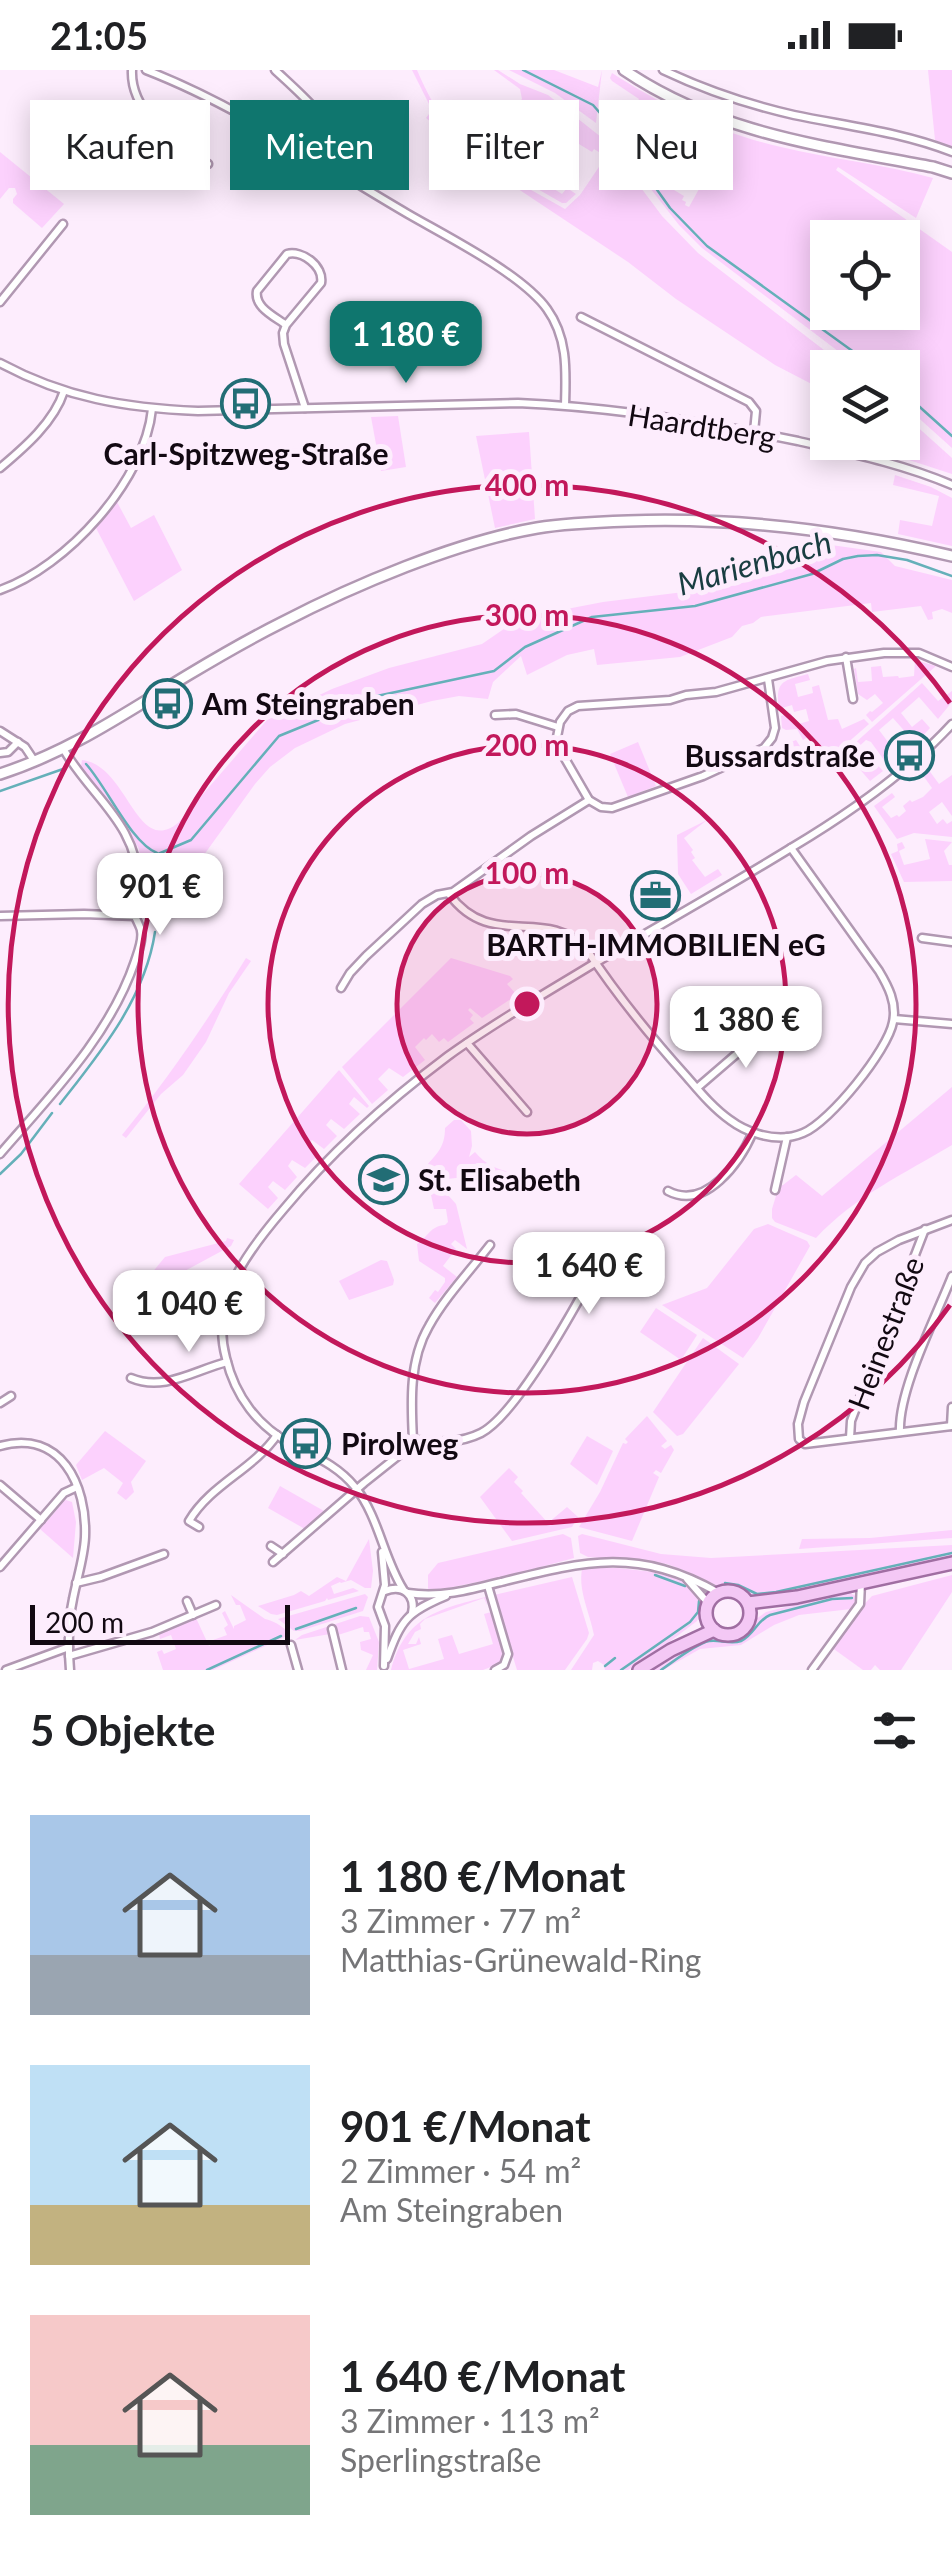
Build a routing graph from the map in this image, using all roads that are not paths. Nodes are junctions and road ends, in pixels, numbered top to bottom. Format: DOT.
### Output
graph roads {
  1 [pos="132,70"];
  2 [pos="146,70"];
  3 [pos="275,70"];
  4 [pos="624,70"];
  5 [pos="663,70"];
  6 [pos="140,100"];
  7 [pos="305,100"];
  8 [pos="230,109"];
  9 [pos="952,152"];
  10 [pos="952,173"];
  11 [pos="368,190"];
  12 [pos="63,224"];
  13 [pos="0,302"];
  14 [pos="581,317"];
  15 [pos="286,326"];
  16 [pos="0,364"];
  17 [pos="64,390"];
  18 [pos="565,405"];
  19 [pos="305,408"];
  20 [pos="152,409"];
  21 [pos="754,432"];
  22 [pos="0,468"];
  23 [pos="952,486"];
  24 [pos="952,556"];
  25 [pos="0,590"];
  26 [pos="846,658"];
  27 [pos="952,667"];
  28 [pos="768,679"];
  29 [pos="853,698"];
  30 [pos="496,715"];
  31 [pos="952,724"];
  32 [pos="558,727"];
  33 [pos="0,731"];
  34 [pos="18,742"];
  35 [pos="64,750"];
  36 [pos="0,753"];
  37 [pos="35,762"];
  38 [pos="0,774"];
  39 [pos="589,800"];
  40 [pos="791,848"];
  41 [pos="449,894"];
  42 [pos="0,916"];
  43 [pos="135,916"];
  44 [pos="922,938"];
  45 [pos="952,942"];
  46 [pos="596,963"];
  47 [pos="341,988"];
  48 [pos="894,1019"];
  49 [pos="754,1024"];
  50 [pos="952,1024"];
  51 [pos="467,1043"];
  52 [pos="697,1088"];
  53 [pos="527,1112"];
  54 [pos="753,1132"];
  55 [pos="787,1136"];
  56 [pos="0,1154"];
  57 [pos="775,1190"];
  58 [pos="668,1191"];
  59 [pos="952,1220"];
  60 [pos="925,1229"];
  61 [pos="490,1245"];
  62 [pos="604,1254"];
  63 [pos="952,1276"];
  64 [pos="227,1362"];
  65 [pos="131,1378"];
  66 [pos="11,1396"];
  67 [pos="0,1404"];
  68 [pos="952,1407"];
  69 [pos="952,1426"];
  70 [pos="900,1432"];
  71 [pos="277,1435"];
  72 [pos="850,1438"];
  73 [pos="413,1440"];
  74 [pos="0,1446"];
  75 [pos="0,1485"];
  76 [pos="77,1487"];
  77 [pos="356,1489"];
  78 [pos="41,1520"];
  79 [pos="200,1527"];
  80 [pos="271,1546"];
  81 [pos="382,1546"];
  82 [pos="164,1554"];
  83 [pos="282,1554"];
  84 [pos="274,1562"];
  85 [pos="952,1563"];
  86 [pos="0,1568"];
  87 [pos="682,1574"];
  88 [pos="76,1583"];
  89 [pos="861,1583"];
  90 [pos="488,1586"];
  91 [pos="406,1591"];
  92 [pos="384,1592"];
  93 [pos="719,1592"];
  94 [pos="452,1594"];
  95 [pos="186,1602"];
  96 [pos="708,1603"];
  97 [pos="216,1605"];
  98 [pos="750,1608"];
  99 [pos="412,1613"];
  100 [pos="193,1615"];
  101 [pos="384,1620"];
  102 [pos="402,1623"];
  103 [pos="710,1624"];
  104 [pos="332,1630"];
  105 [pos="291,1645"];
  106 [pos="69,1652"];
  107 [pos="384,1668"];
  108 [pos="6,1670"];
  109 [pos="70,1670"];
  110 [pos="298,1670"];
  111 [pos="342,1670"];
  112 [pos="495,1670"];
  113 [pos="639,1670"];
  114 [pos="812,1670"];
  1 -- 6 [label="street"];
  2 -- 8 [label="street"];
  3 -- 7 [label="street"];
  4 -- 10 [label="street"];
  5 -- 9 [label="street"];
  11 -- 18 [label="street"];
  12 -- 13 [label="street"];
  14 -- 21 [label="street"];
  15 -- 15 [label="street"];
  15 -- 19 [label="street"];
  16 -- 17 [label="street, Haardtberg"];
  17 -- 20 [label="street, Haardtberg"];
  17 -- 22 [label="street"];
  18 -- 19 [label="street, Haardtberg"];
  18 -- 21 [label="street, Haardtberg"];
  19 -- 20 [label="street, Haardtberg"];
  20 -- 25 [label="street"];
  21 -- 23 [label="street, Haardtberg"];
  24 -- 35 [label="street"];
  26 -- 27 [label="street"];
  26 -- 28 [label="street"];
  26 -- 29 [label="street"];
  28 -- 32 [label="street"];
  28 -- 39 [label="street"];
  30 -- 32 [label="street"];
  31 -- 40 [label="street"];
  32 -- 39 [label="street"];
  33 -- 34 [label="street"];
  34 -- 36 [label="street"];
  34 -- 37 [label="street"];
  35 -- 37 [label="street"];
  35 -- 43 [label="street"];
  37 -- 38 [label="street"];
  39 -- 41 [label="street"];
  40 -- 46 [label="street"];
  40 -- 48 [label="street"];
  41 -- 46 [label="street"];
  41 -- 47 [label="street"];
  42 -- 43 [label="street"];
  43 -- 56 [label="street"];
  44 -- 45 [label="street"];
  46 -- 51 [label="street"];
  46 -- 52 [label="street"];
  48 -- 50 [label="street"];
  48 -- 55 [label="street"];
  49 -- 52 [label="street"];
  51 -- 53 [label="street"];
  51 -- 64 [label="street"];
  52 -- 54 [label="street"];
  54 -- 55 [label="street"];
  54 -- 58 [label="street"];
  55 -- 57 [label="street"];
  59 -- 60 [label="street"];
  60 -- 72 [label="street, Heinestraße"];
  60 -- 72 [label="street"];
  61 -- 73 [label="street"];
  62 -- 73 [label="street"];
  63 -- 70 [label="street"];
  64 -- 65 [label="street"];
  64 -- 71 [label="street"];
  66 -- 67 [label="street"];
  68 -- 69 [label="street"];
  69 -- 70 [label="street"];
  70 -- 72 [label="street"];
  71 -- 77 [label="street"];
  71 -- 79 [label="street"];
  73 -- 77 [label="street"];
  74 -- 76 [label="street"];
  75 -- 78 [label="street"];
  76 -- 78 [label="street"];
  76 -- 88 [label="street"];
  77 -- 81 [label="street"];
  77 -- 83 [label="street"];
  78 -- 86 [label="street"];
  80 -- 83 [label="street"];
  81 -- 91 [label="street"];
  81 -- 92 [label="street"];
  82 -- 88 [label="street"];
  83 -- 84 [label="street"];
  85 -- 89 [label="main road"];
  87 -- 90 [label="street"];
  87 -- 93 [label="street"];
  87 -- 96 [label="street"];
  88 -- 106 [label="street"];
  89 -- 98 [label="main road"];
  89 -- 114 [label="street"];
  90 -- 94 [label="street"];
  90 -- 112 [label="street"];
  91 -- 92 [label="street"];
  91 -- 94 [label="street"];
  91 -- 99 [label="street"];
  92 -- 101 [label="street"];
  93 -- 96 [label="main road"];
  93 -- 98 [label="main road"];
  94 -- 99 [label="street"];
  95 -- 100 [label="street"];
  96 -- 103 [label="main road"];
  97 -- 100 [label="street"];
  98 -- 103 [label="main road"];
  99 -- 102 [label="street"];
  100 -- 106 [label="street"];
  101 -- 102 [label="street"];
  101 -- 107 [label="street"];
  102 -- 107 [label="street"];
  103 -- 113 [label="main road"];
  104 -- 111 [label="street"];
  105 -- 110 [label="street"];
  106 -- 108 [label="street"];
  106 -- 109 [label="street"];
}
